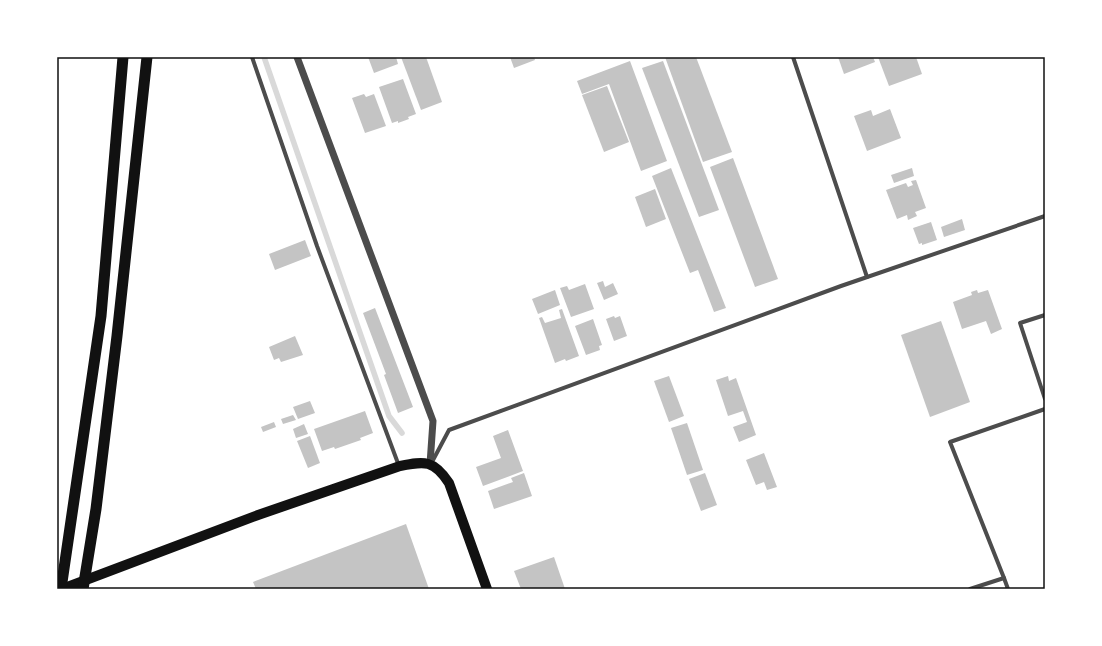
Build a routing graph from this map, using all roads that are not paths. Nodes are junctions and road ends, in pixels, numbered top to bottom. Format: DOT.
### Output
graph roads {
  1 [pos="122,57"];
  2 [pos="147,57"];
  3 [pos="252,57"];
  4 [pos="297,57"];
  5 [pos="793,57"];
  6 [pos="1045,216"];
  7 [pos="867,277"];
  8 [pos="1045,314"];
  9 [pos="1045,399"];
  10 [pos="1045,409"];
  11 [pos="430,464"];
  12 [pos="400,466"];
  13 [pos="1004,578"];
  14 [pos="84,584"];
  15 [pos="62,589"];
  16 [pos="487,589"];
  17 [pos="970,589"];
  18 [pos="1008,589"];
  1 -- 15 [label="highway"];
  2 -- 14 [label="highway"];
  3 -- 12 [label="street"];
  4 -- 11 [label="street"];
  5 -- 7 [label="street"];
  6 -- 7 [label="street"];
  7 -- 11 [label="street"];
  8 -- 9 [label="street"];
  10 -- 13 [label="street"];
  11 -- 12 [label="main road"];
  11 -- 16 [label="main road"];
  12 -- 14 [label="main road"];
  13 -- 17 [label="street"];
  13 -- 18 [label="street"];
  14 -- 15 [label="main road"];
}
